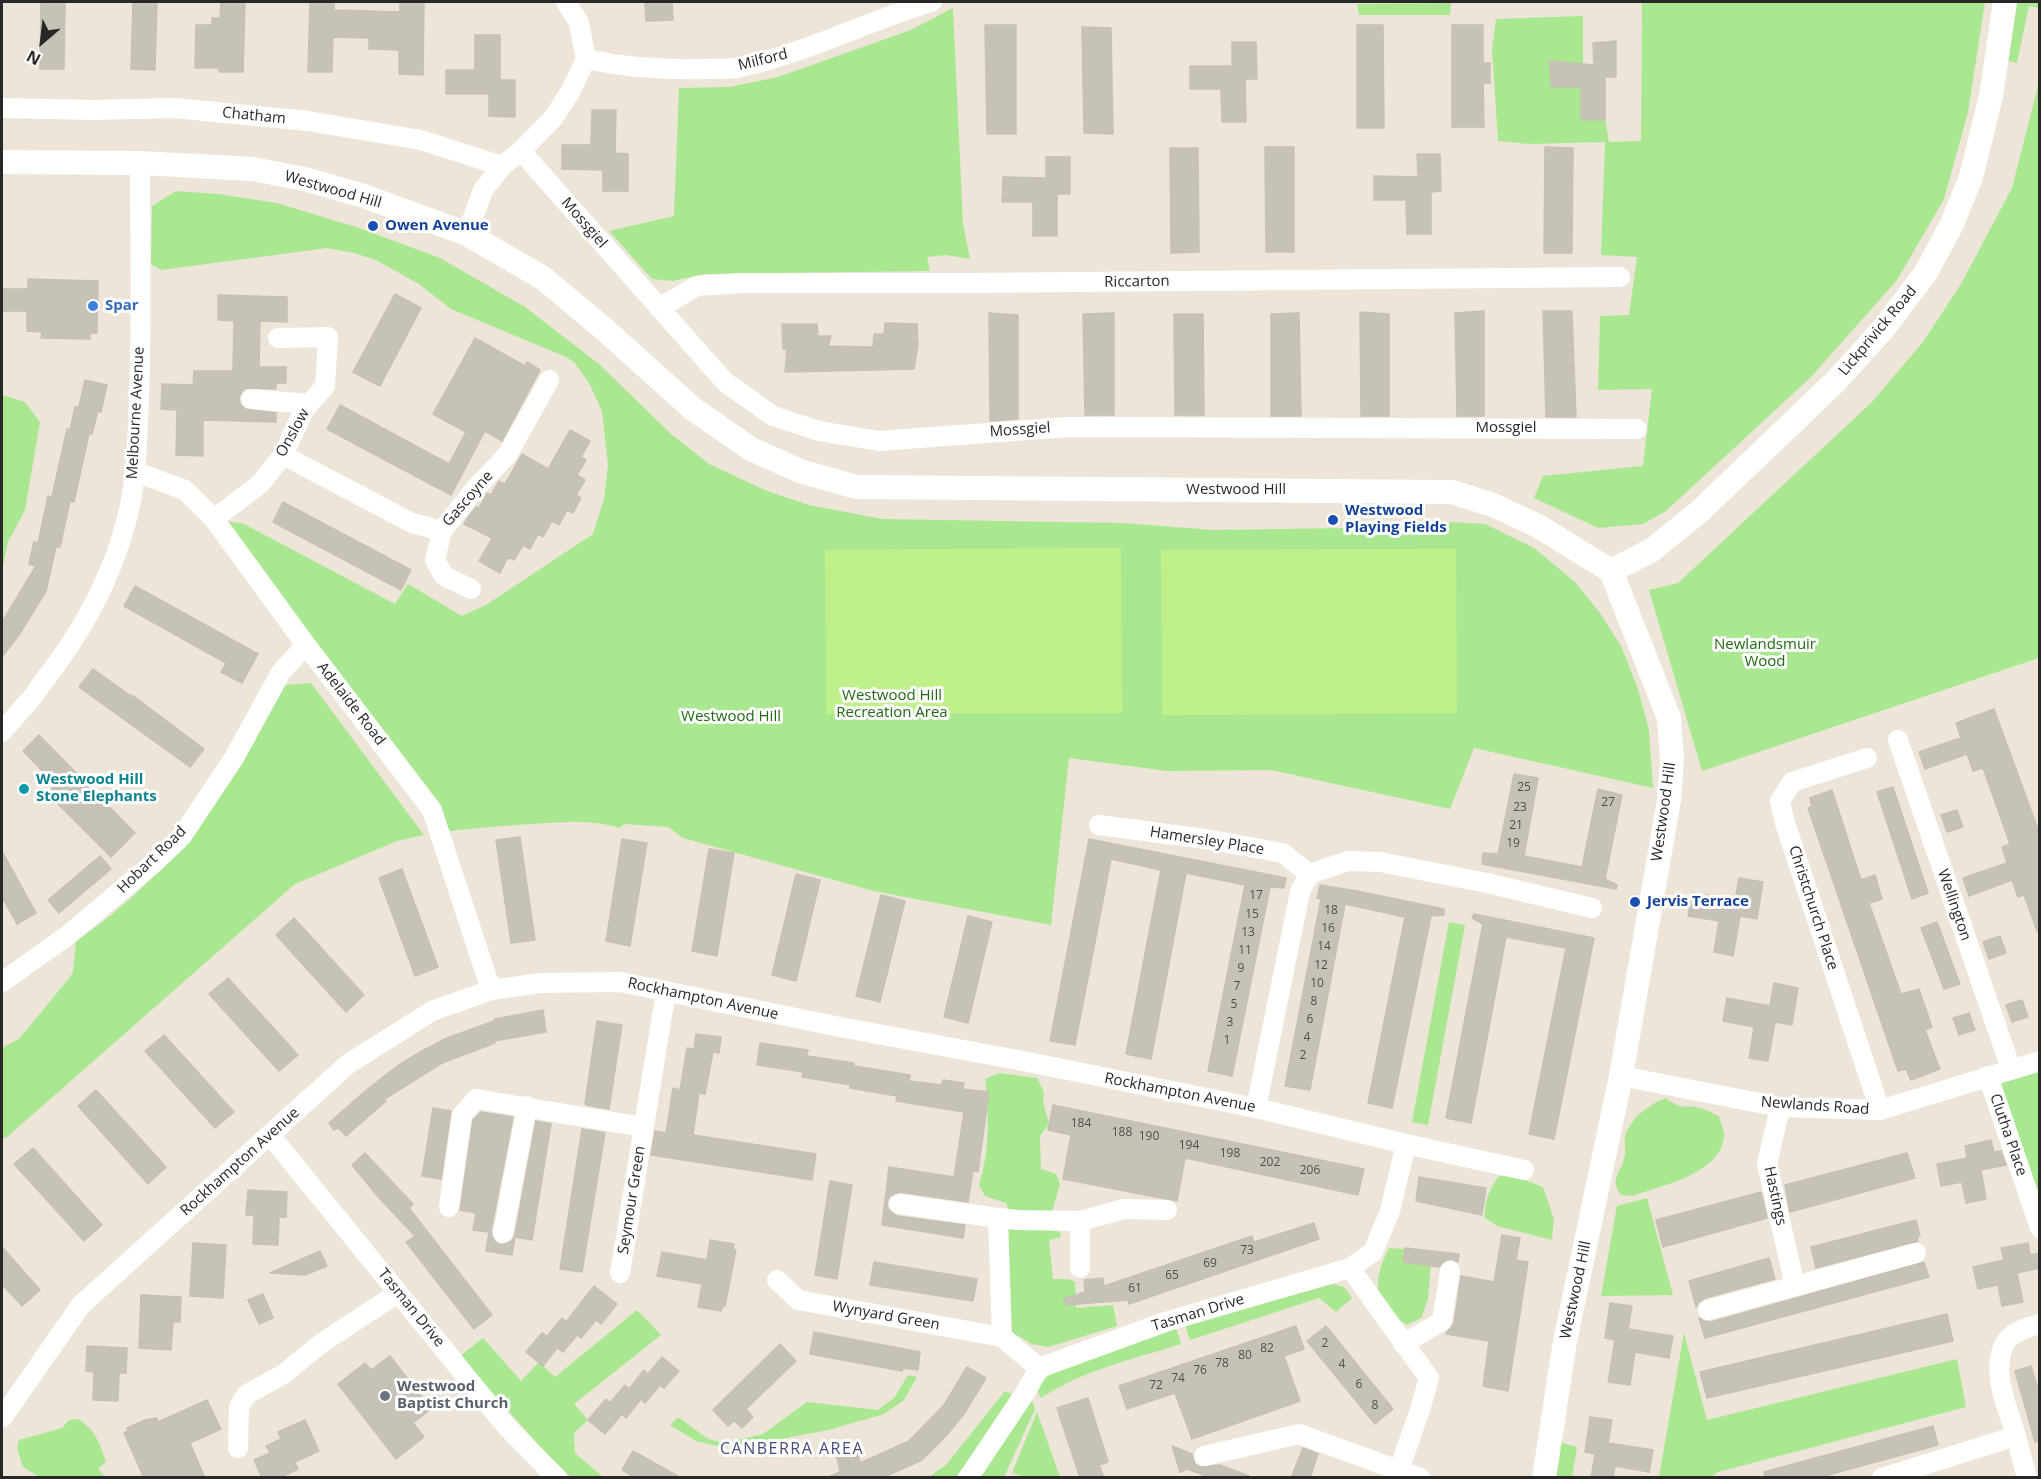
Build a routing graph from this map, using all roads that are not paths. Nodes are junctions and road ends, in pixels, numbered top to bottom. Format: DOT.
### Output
graph roads {
  1 [pos="566,2"];
  2 [pos="932,2"];
  3 [pos="2005,2"];
  4 [pos="586,59"];
  5 [pos="2,108"];
  6 [pos="521,151"];
  7 [pos="2,162"];
  8 [pos="140,164"];
  9 [pos="502,166"];
  10 [pos="467,234"];
  11 [pos="1620,277"];
  12 [pos="659,308"];
  13 [pos="278,338"];
  14 [pos="549,380"];
  15 [pos="251,399"];
  16 [pos="309,404"];
  17 [pos="1637,429"];
  18 [pos="283,454"];
  19 [pos="136,472"];
  20 [pos="214,519"];
  21 [pos="442,531"];
  22 [pos="1611,571"];
  23 [pos="471,589"];
  24 [pos="306,645"];
  25 [pos="2,732"];
  26 [pos="1898,740"];
  27 [pos="1867,758"];
  28 [pos="1099,825"];
  29 [pos="1309,874"];
  30 [pos="1592,908"];
  31 [pos="2,982"];
  32 [pos="491,990"];
  33 [pos="666,991"];
  34 [pos="2040,1061"];
  35 [pos="2011,1069"];
  36 [pos="1621,1076"];
  37 [pos="1988,1076"];
  38 [pos="527,1106"];
  39 [pos="1780,1107"];
  40 [pos="1256,1108"];
  41 [pos="1880,1110"];
  42 [pos="643,1127"];
  43 [pos="270,1135"];
  44 [pos="1407,1144"];
  45 [pos="1524,1170"];
  46 [pos="899,1203"];
  47 [pos="449,1207"];
  48 [pos="1167,1210"];
  49 [pos="998,1218"];
  50 [pos="1080,1221"];
  51 [pos="2040,1228"];
  52 [pos="503,1233"];
  53 [pos="1916,1253"];
  54 [pos="1080,1268"];
  55 [pos="1350,1268"];
  56 [pos="1450,1271"];
  57 [pos="620,1273"];
  58 [pos="777,1280"];
  59 [pos="1795,1286"];
  60 [pos="398,1293"];
  61 [pos="1708,1310"];
  62 [pos="2040,1324"];
  63 [pos="1002,1337"];
  64 [pos="1403,1344"];
  65 [pos="1039,1368"];
  66 [pos="2,1418"];
  67 [pos="2016,1436"];
  68 [pos="238,1448"];
  69 [pos="1204,1456"];
  70 [pos="1398,1474"];
  71 [pos="556,1478"];
  72 [pos="968,1478"];
  73 [pos="1420,1478"];
  74 [pos="1544,1478"];
  75 [pos="1882,1478"];
  76 [pos="2027,1478"];
  1 -- 4 [label="street"];
  2 -- 4 [label="street, Milford"];
  3 -- 22 [label="street, Lickprivick Road"];
  4 -- 6 [label="street"];
  5 -- 9 [label="street, Chatham"];
  6 -- 9 [label="street"];
  6 -- 12 [label="street, Mossgiel"];
  7 -- 8 [label="street, Westwood Hill"];
  8 -- 10 [label="street, Westwood Hill"];
  8 -- 19 [label="street, Melbourne Avenue"];
  9 -- 10 [label="street"];
  10 -- 22 [label="street, Westwood Hill"];
  11 -- 12 [label="street, Riccarton"];
  12 -- 17 [label="street, Mossgiel"];
  13 -- 16 [label="street, Onslow"];
  14 -- 21 [label="street, Gascoyne"];
  15 -- 16 [label="street"];
  16 -- 18 [label="street, Onslow"];
  18 -- 20 [label="street, Onslow"];
  18 -- 21 [label="street, Gascoyne"];
  19 -- 20 [label="street, Adelaide Road"];
  19 -- 25 [label="street, Melbourne Avenue"];
  20 -- 24 [label="street, Adelaide Road"];
  21 -- 23 [label="street"];
  22 -- 36 [label="street, Westwood Hill"];
  24 -- 31 [label="street, Hobart Road"];
  24 -- 32 [label="street, Adelaide Road"];
  26 -- 35 [label="street, Wellington"];
  27 -- 41 [label="street, Christchurch Place"];
  28 -- 29 [label="street, Hamersley Place"];
  29 -- 30 [label="street"];
  29 -- 40 [label="street"];
  32 -- 33 [label="street, Rockhampton Avenue"];
  32 -- 43 [label="street, Rockhampton Avenue"];
  33 -- 40 [label="street, Rockhampton Avenue"];
  33 -- 42 [label="street, Seymour Green"];
  34 -- 35 [label="street, Newlands Road"];
  35 -- 37 [label="street, Newlands Road"];
  36 -- 39 [label="street, Newlands Road"];
  36 -- 74 [label="street, Westwood Hill"];
  37 -- 41 [label="street, Newlands Road"];
  37 -- 51 [label="street, Clutha Place"];
  38 -- 42 [label="street, Seymour Green"];
  38 -- 47 [label="street, Seymour Green"];
  38 -- 52 [label="street"];
  39 -- 41 [label="street, Newlands Road"];
  39 -- 59 [label="street, Hastings"];
  40 -- 44 [label="street, Rockhampton Avenue"];
  42 -- 57 [label="street, Seymour Green"];
  43 -- 60 [label="street, Tasman Drive"];
  43 -- 66 [label="street, Rockhampton Avenue"];
  44 -- 45 [label="street, Rockhampton Avenue"];
  44 -- 55 [label="street, Tasman Drive"];
  46 -- 49 [label="street"];
  48 -- 50 [label="street"];
  49 -- 50 [label="street"];
  49 -- 63 [label="street"];
  50 -- 54 [label="street"];
  53 -- 59 [label="street"];
  55 -- 64 [label="street"];
  55 -- 65 [label="street, Tasman Drive"];
  56 -- 64 [label="street"];
  58 -- 63 [label="street, Wynyard Green"];
  59 -- 61 [label="street"];
  60 -- 68 [label="street"];
  60 -- 71 [label="street, Tasman Drive"];
  62 -- 67 [label="street"];
  63 -- 65 [label="street, Wynyard Green"];
  64 -- 70 [label="street"];
  65 -- 72 [label="street"];
  67 -- 75 [label="street"];
  67 -- 76 [label="street"];
  69 -- 70 [label="street"];
  70 -- 73 [label="street"];
}
